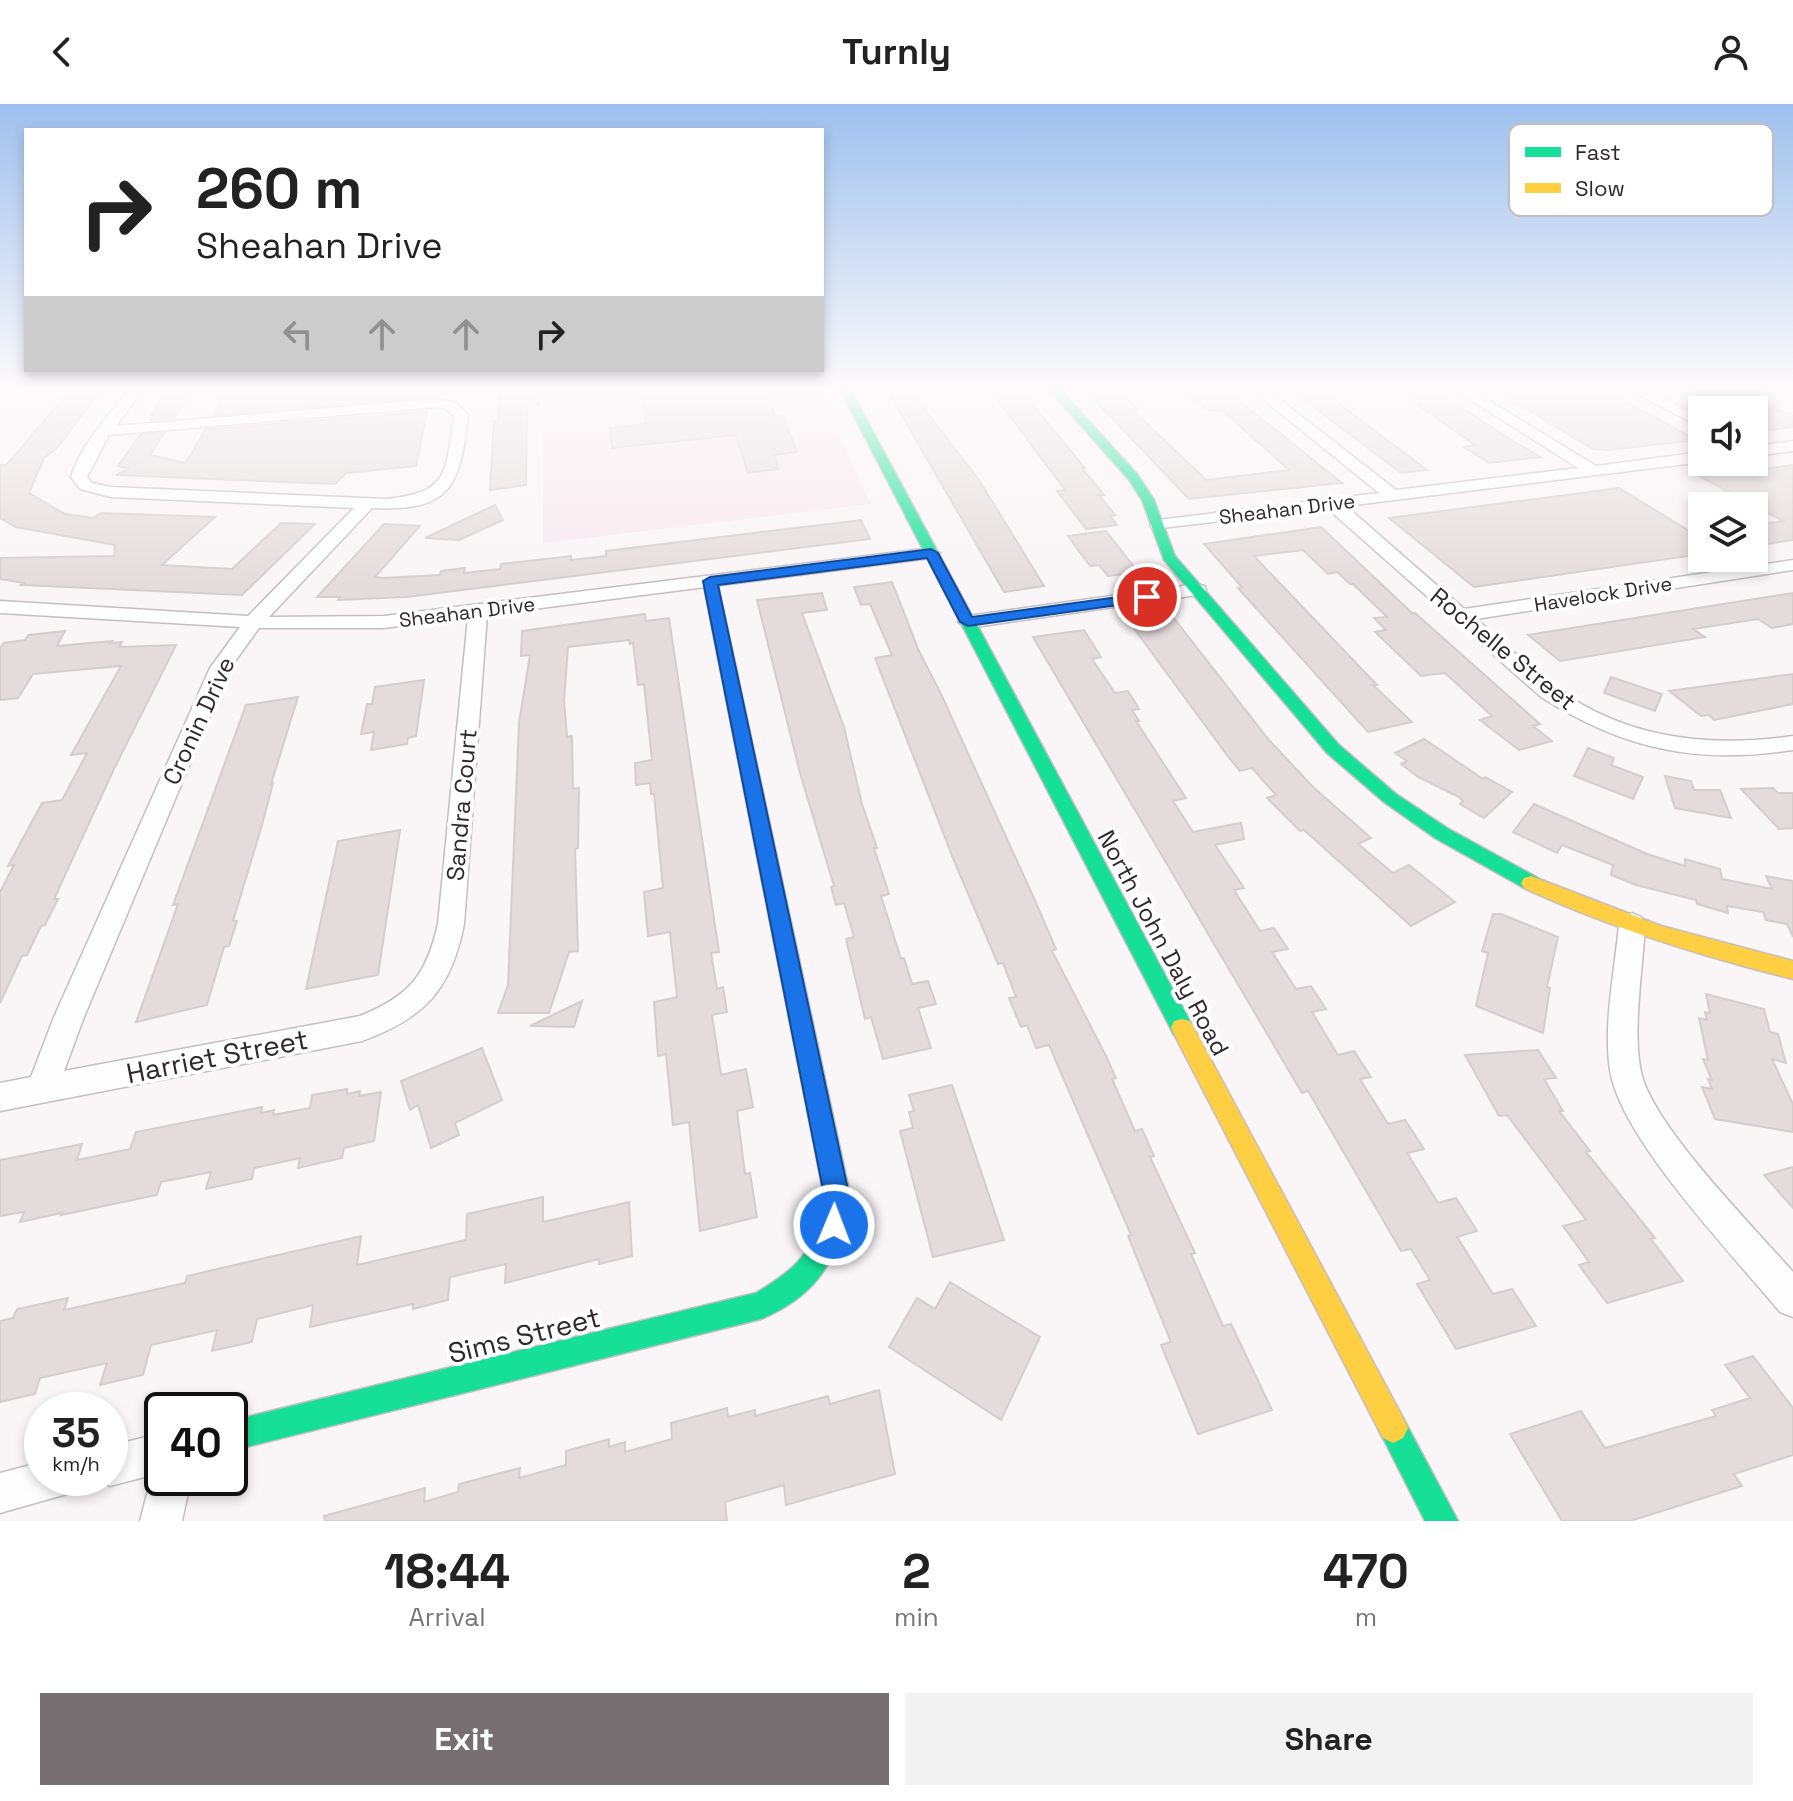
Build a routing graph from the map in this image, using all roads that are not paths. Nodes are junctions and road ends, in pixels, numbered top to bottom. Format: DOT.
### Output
graph roads {
  1 [pos="91,453"];
  2 [pos="455,453"];
  3 [pos="879,453"];
  4 [pos="1111,453"];
  5 [pos="1339,453"];
  6 [pos="1565,453"];
  7 [pos="1688,459"];
  8 [pos="1594,471"];
  9 [pos="1393,496"];
  10 [pos="368,503"];
  11 [pos="1333,504"];
  12 [pos="1158,525"];
  13 [pos="931,553"];
  14 [pos="1793,565"];
  15 [pos="710,581"];
  16 [pos="1197,590"];
  17 [pos="1,608"];
  18 [pos="478,612"];
  19 [pos="1461,615"];
  20 [pos="253,622"];
  21 [pos="968,622"];
  22 [pos="1793,743"];
  23 [pos="1632,924"];
  24 [pos="1793,970"];
  25 [pos="424,991"];
  26 [pos="42,1089"];
  27 [pos="0,1097"];
  28 [pos="1793,1299"];
  29 [pos="248,1432"];
  30 [pos="24,1487"];
  31 [pos="0,1493"];
  32 [pos="167,1496"];
  33 [pos="161,1521"];
  34 [pos="1442,1521"];
  1 -- 10 [label="street"];
  2 -- 10 [label="street"];
  3 -- 13 [label="street, North John Daly Road"];
  4 -- 12 [label="street"];
  5 -- 9 [label="street"];
  6 -- 8 [label="street"];
  7 -- 8 [label="street, Sheahan Drive"];
  8 -- 9 [label="street, Sheahan Drive"];
  9 -- 11 [label="street, Sheahan Drive"];
  10 -- 20 [label="street, Cronin Drive"];
  11 -- 12 [label="street, Sheahan Drive"];
  11 -- 19 [label="street, Rochelle Street"];
  12 -- 16 [label="street"];
  13 -- 15 [label="street, Sheahan Drive"];
  13 -- 21 [label="street, North John Daly Road"];
  14 -- 19 [label="street, Havelock Drive"];
  15 -- 18 [label="street, Sheahan Drive"];
  15 -- 29 [label="street, Sims Street"];
  16 -- 21 [label="street"];
  16 -- 23 [label="street"];
  17 -- 20 [label="street, Sheahan Drive"];
  18 -- 20 [label="street, Sheahan Drive"];
  18 -- 25 [label="street, Sandra Court"];
  19 -- 22 [label="street, Rochelle Street"];
  20 -- 26 [label="street, Cronin Drive"];
  21 -- 34 [label="street, North John Daly Road"];
  23 -- 24 [label="street"];
  23 -- 28 [label="street"];
  25 -- 26 [label="street, Harriet Street"];
  26 -- 27 [label="street, Harriet Street"];
  30 -- 31 [label="street"];
  32 -- 33 [label="street"];
}
